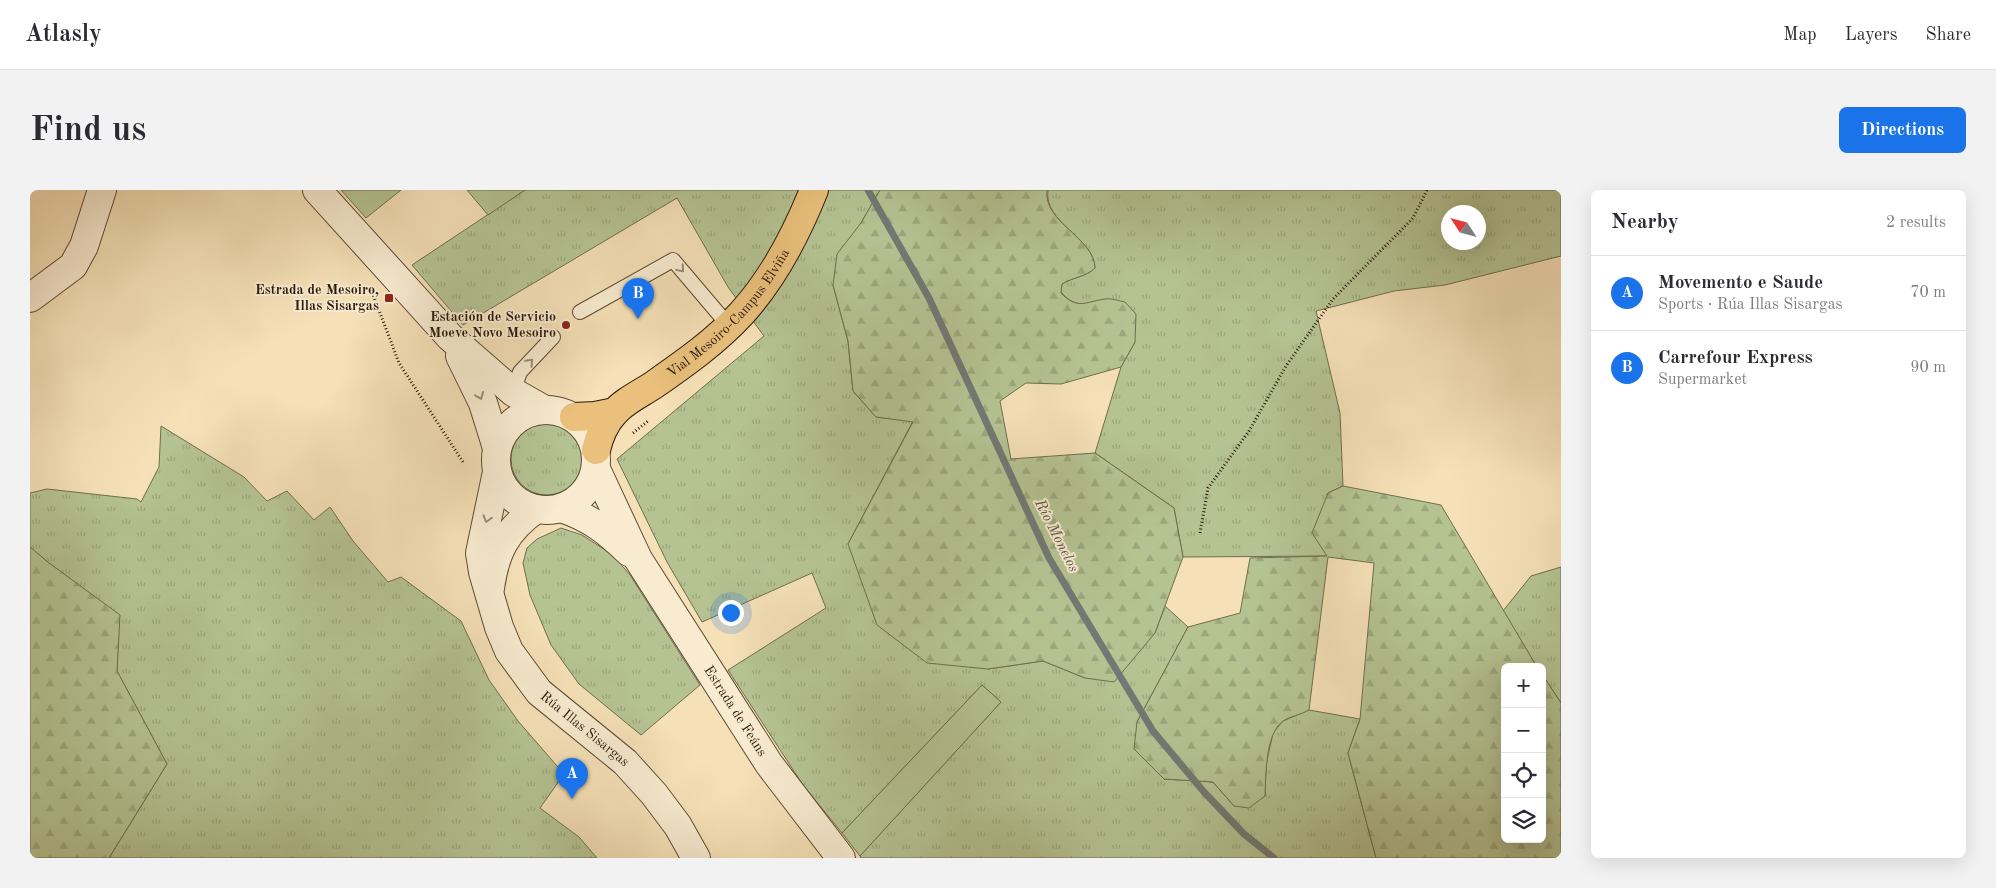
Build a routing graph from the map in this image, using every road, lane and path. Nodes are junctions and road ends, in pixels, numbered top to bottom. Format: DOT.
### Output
graph roads {
  1 [pos="102,190"];
  2 [pos="317,190"];
  3 [pos="814,190"];
  4 [pos="1427,190"];
  5 [pos="372,250"];
  6 [pos="30,298"];
  7 [pos="580,312"];
  8 [pos="729,326"];
  9 [pos="450,337"];
  10 [pos="553,337"];
  11 [pos="513,392"];
  12 [pos="543,409"];
  13 [pos="615,412"];
  14 [pos="574,417"];
  15 [pos="497,460"];
  16 [pos="596,460"];
  17 [pos="463,462"];
  18 [pos="549,509"];
  19 [pos="1200,533"];
  20 [pos="638,560"];
  21 [pos="489,592"];
  22 [pos="696,858"];
  23 [pos="841,858"];
  1 -- 6 [label="street"];
  2 -- 5 [label="street"];
  3 -- 8 [label="main road, Vial Mesoiro-Campus Elviña"];
  4 -- 19 [label="path"];
  5 -- 9 [label="street"];
  5 -- 17 [label="path"];
  7 -- 8 [label="lane, one-way"];
  8 -- 13 [label="main road, Vial Mesoiro-Campus Elviña"];
  9 -- 11 [label="street"];
  9 -- 15 [label="street, one-way"];
  11 -- 10 [label="lane, one-way"];
  11 -- 12 [label="street"];
  12 -- 14 [label="street"];
  12 -- 15 [label="street"];
  13 -- 14 [label="main road, Vial Mesoiro-Campus Elviña"];
  13 -- 16 [label="main road, Vial Mesoiro-Campus Elviña"];
  14 -- 16 [label="street, Estrada de Feáns"];
  15 -- 18 [label="street, Estrada de Feáns"];
  15 -- 21 [label="street, Rúa Illas Sisargas, one-way"];
  16 -- 18 [label="street"];
  16 -- 20 [label="street, Estrada de Feáns"];
  18 -- 20 [label="street, Estrada de Feáns"];
  18 -- 21 [label="street, Rúa Illas Sisargas"];
  20 -- 23 [label="street, Estrada de Feáns"];
  21 -- 22 [label="street, Rúa Illas Sisargas"];
}
